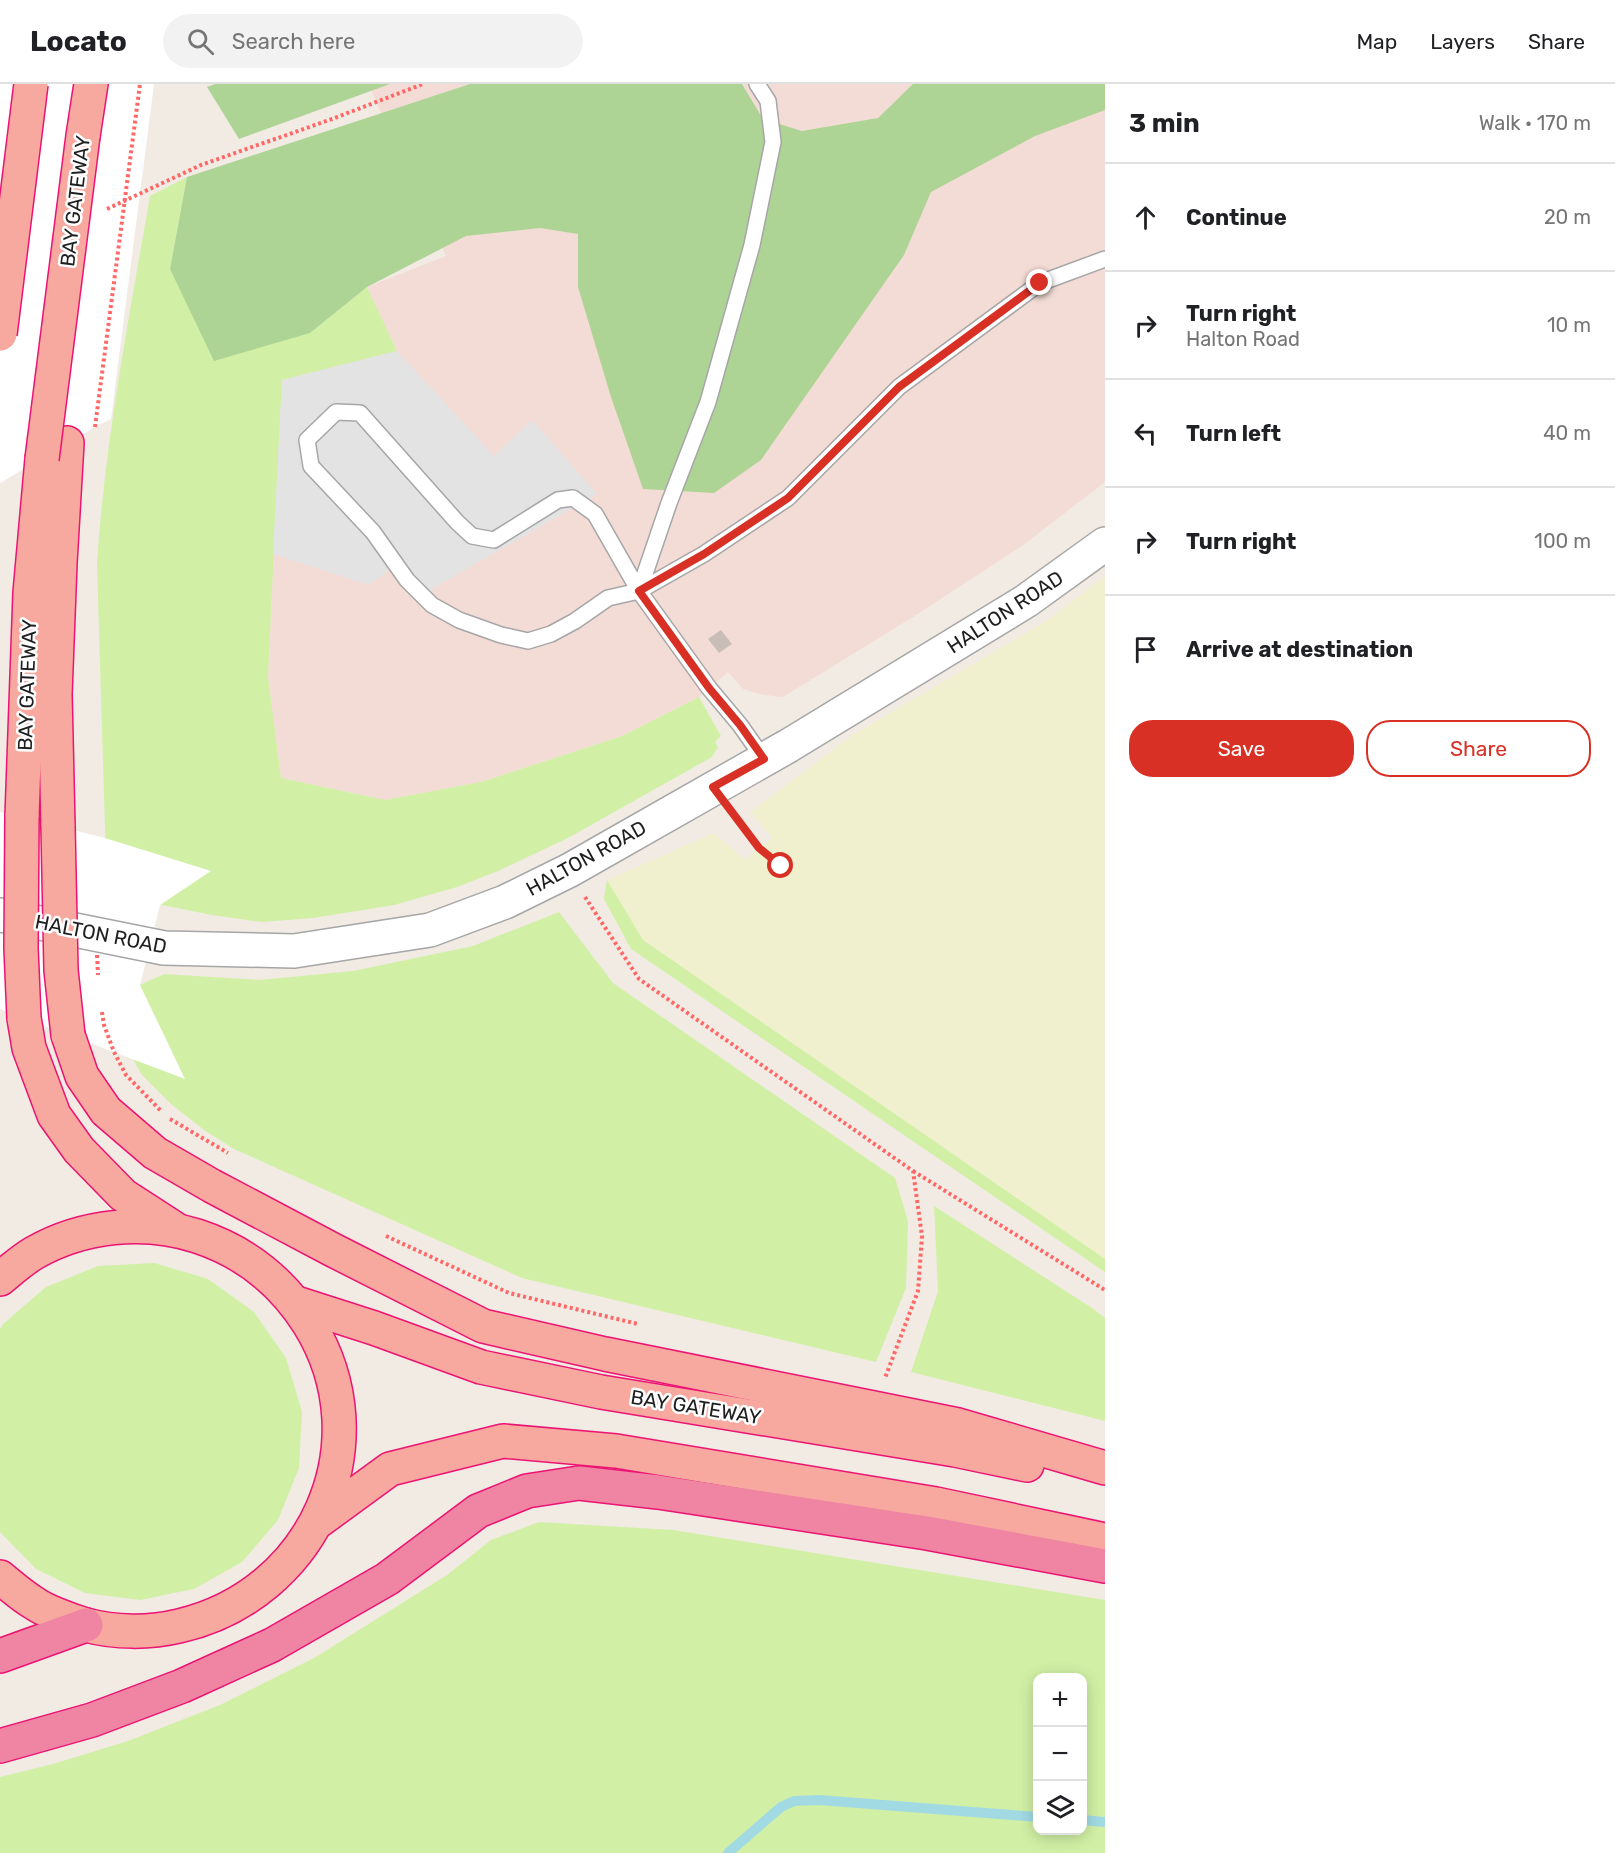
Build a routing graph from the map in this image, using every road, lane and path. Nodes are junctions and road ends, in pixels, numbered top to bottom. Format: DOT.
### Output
graph roads {
  1 [pos="30,84"];
  2 [pos="90,84"];
  3 [pos="140,84"];
  4 [pos="423,84"];
  5 [pos="757,84"];
  6 [pos="97,213"];
  7 [pos="1105,259"];
  8 [pos="0,334"];
  9 [pos="95,427"];
  10 [pos="55,451"];
  11 [pos="1105,544"];
  12 [pos="639,591"];
  13 [pos="764,759"];
  14 [pos="713,787"];
  15 [pos="781,866"];
  16 [pos="584,895"];
  17 [pos="0,915"];
  18 [pos="97,952"];
  19 [pos="98,976"];
  20 [pos="101,1006"];
  21 [pos="228,1154"];
  22 [pos="913,1172"];
  23 [pos="176,1229"];
  24 [pos="383,1235"];
  25 [pos="0,1279"];
  26 [pos="1105,1290"];
  27 [pos="296,1303"];
  28 [pos="645,1326"];
  29 [pos="883,1382"];
  30 [pos="1105,1468"];
  31 [pos="1105,1482"];
  32 [pos="316,1523"];
  33 [pos="1105,1540"];
  34 [pos="1105,1566"];
  35 [pos="0,1577"];
  36 [pos="86,1625"];
  37 [pos="0,1656"];
  38 [pos="0,1746"];
  1 -- 8 [label="highway, bridge"];
  2 -- 10 [label="highway, BAY GATEWAY, bridge"];
  3 -- 9 [label="path, bridge"];
  4 -- 6 [label="path"];
  5 -- 12 [label="lane"];
  7 -- 12 [label="lane"];
  10 -- 23 [label="highway, BAY GATEWAY, bridge"];
  10 -- 30 [label="highway, bridge"];
  11 -- 13 [label="street, HALTON ROAD"];
  12 -- 12 [label="lane"];
  12 -- 13 [label="lane"];
  13 -- 14 [label="street, HALTON ROAD"];
  14 -- 15 [label="path"];
  14 -- 17 [label="street, HALTON ROAD"];
  16 -- 22 [label="path"];
  18 -- 19 [label="path, bridge"];
  20 -- 21 [label="path, bridge"];
  22 -- 26 [label="path"];
  22 -- 29 [label="path"];
  23 -- 25 [label="highway"];
  23 -- 27 [label="highway"];
  24 -- 28 [label="path"];
  27 -- 31 [label="highway, BAY GATEWAY"];
  27 -- 32 [label="highway"];
  32 -- 33 [label="highway"];
  32 -- 36 [label="highway"];
  34 -- 38 [label="highway"];
  35 -- 36 [label="highway"];
  36 -- 37 [label="highway"];
}
